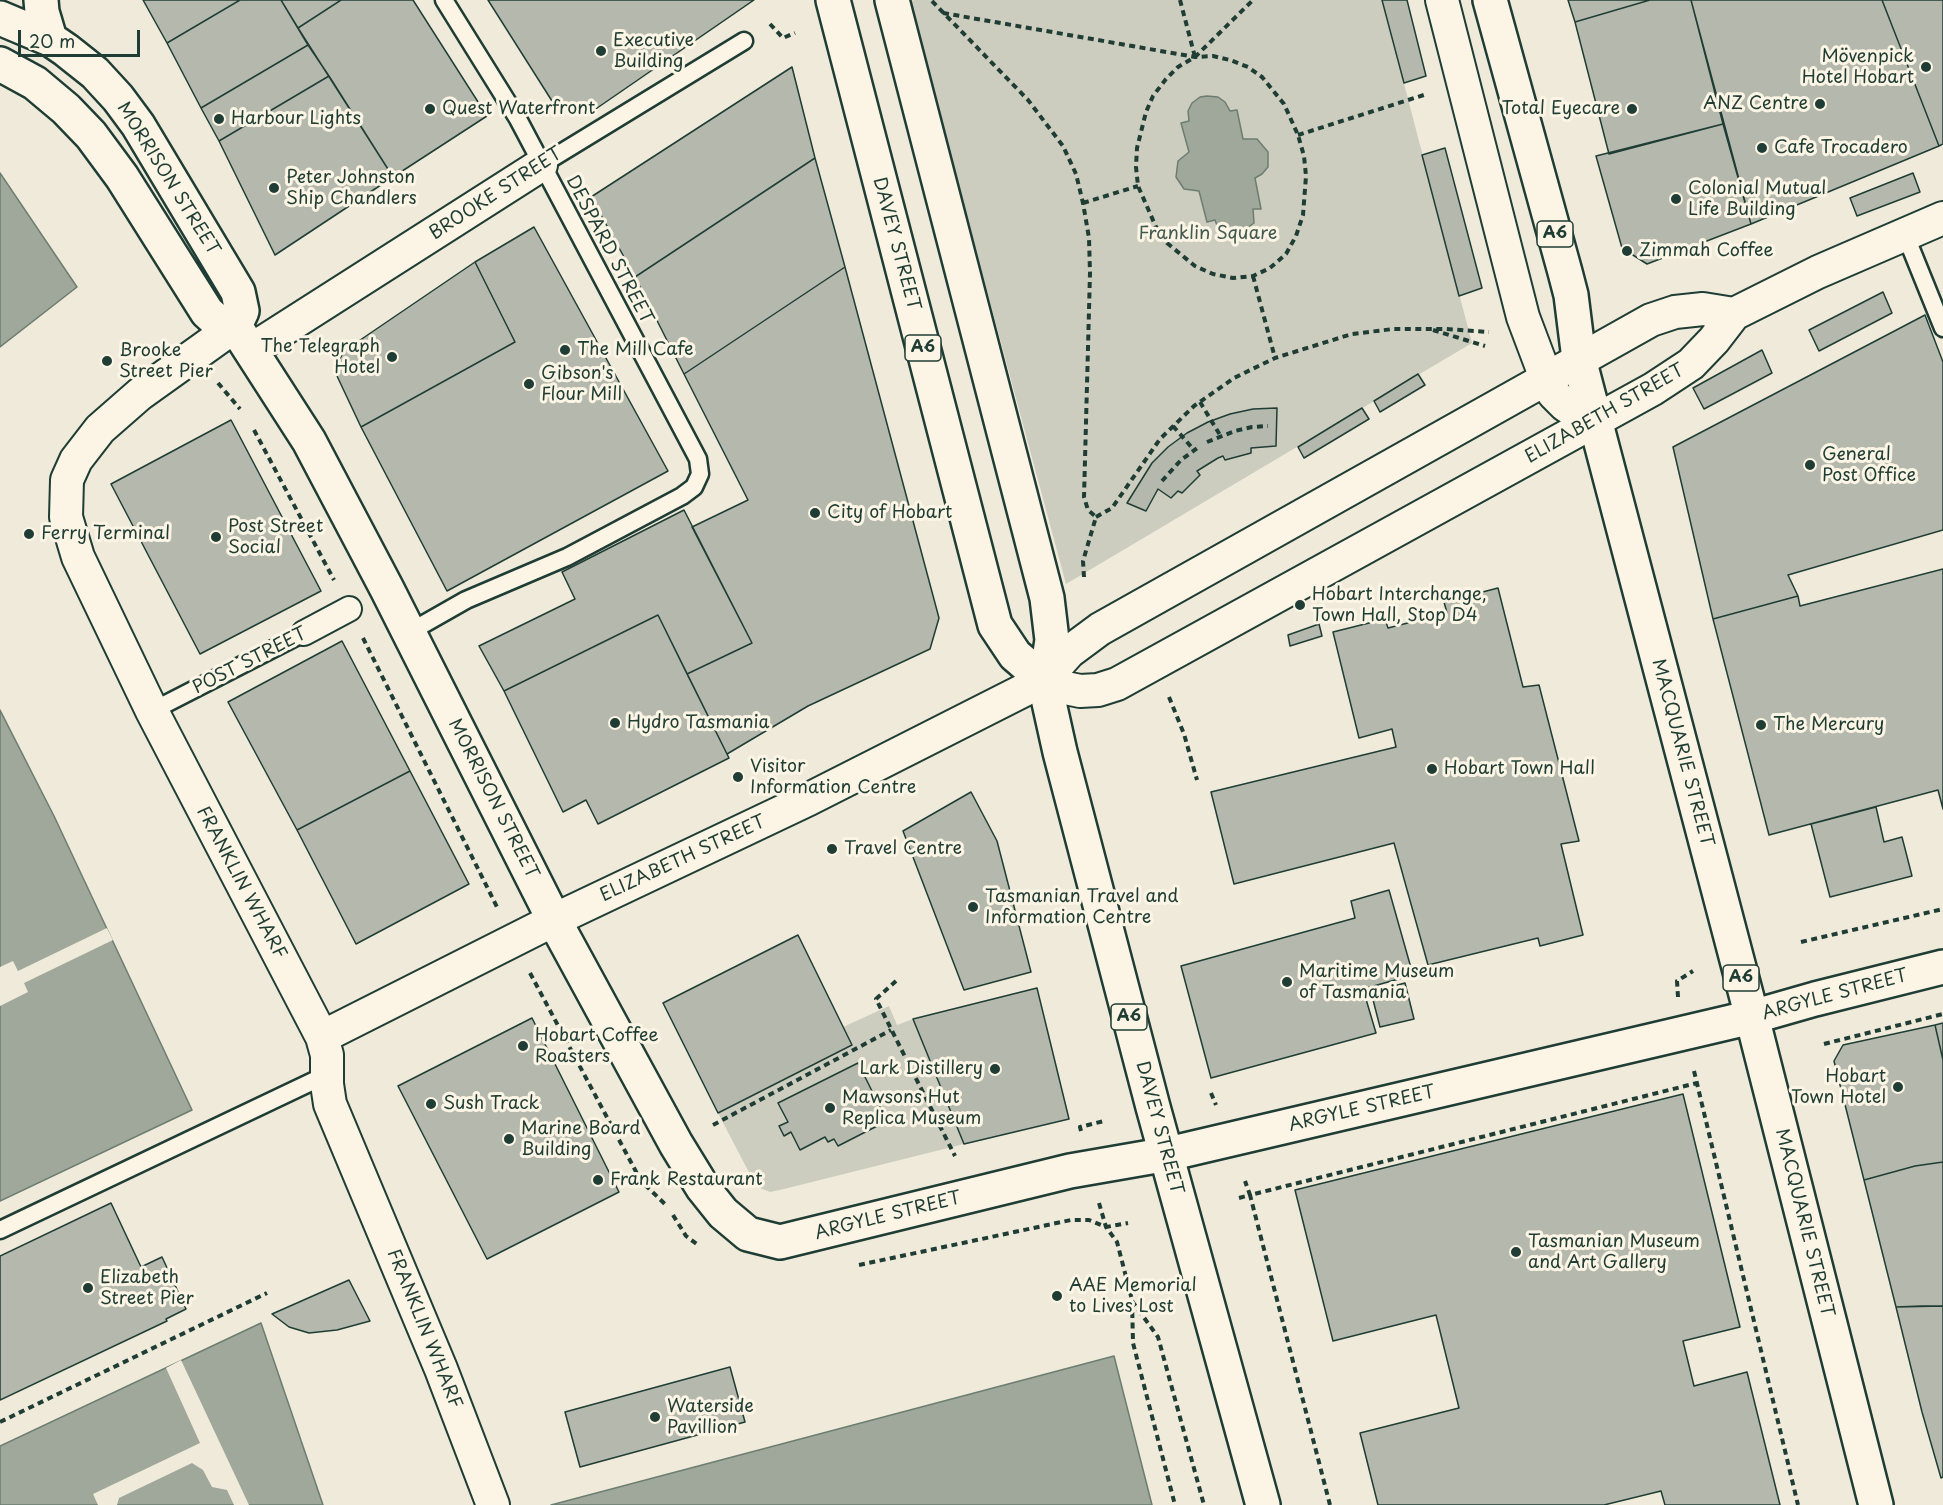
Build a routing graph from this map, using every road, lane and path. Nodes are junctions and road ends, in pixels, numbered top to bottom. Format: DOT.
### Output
graph roads {
  1 [pos="41,0"];
  2 [pos="444,0"];
  3 [pos="833,0"];
  4 [pos="892,0"];
  5 [pos="931,0"];
  6 [pos="1180,0"];
  7 [pos="1253,0"];
  8 [pos="1442,0"];
  9 [pos="1492,3"];
  10 [pos="943,12"];
  11 [pos="0,18"];
  12 [pos="795,33"];
  13 [pos="783,38"];
  14 [pos="50,39"];
  15 [pos="744,41"];
  16 [pos="1195,57"];
  17 [pos="0,64"];
  18 [pos="1431,93"];
  19 [pos="1298,135"];
  20 [pos="541,165"];
  21 [pos="1138,186"];
  22 [pos="1083,203"];
  23 [pos="1943,218"];
  24 [pos="1905,234"];
  25 [pos="1253,276"];
  26 [pos="1734,314"];
  27 [pos="1943,328"];
  28 [pos="1432,330"];
  29 [pos="1489,332"];
  30 [pos="243,338"];
  31 [pos="1485,346"];
  32 [pos="1275,358"];
  33 [pos="1579,359"];
  34 [pos="1546,378"];
  35 [pos="1200,402"];
  36 [pos="1596,421"];
  37 [pos="1173,426"];
  38 [pos="1268,426"];
  39 [pos="1220,435"];
  40 [pos="1207,442"];
  41 [pos="1200,446"];
  42 [pos="1194,450"];
  43 [pos="1162,481"];
  44 [pos="1096,517"];
  45 [pos="1084,577"];
  46 [pos="349,609"];
  47 [pos="303,633"];
  48 [pos="408,633"];
  49 [pos="1044,680"];
  50 [pos="1168,697"];
  51 [pos="152,711"];
  52 [pos="1197,780"];
  53 [pos="1943,909"];
  54 [pos="554,920"];
  55 [pos="1801,942"];
  56 [pos="1943,967"];
  57 [pos="1693,971"];
  58 [pos="896,981"];
  59 [pos="1678,1000"];
  60 [pos="546,1004"];
  61 [pos="1943,1014"];
  62 [pos="1752,1017"];
  63 [pos="891,1030"];
  64 [pos="322,1036"];
  65 [pos="1824,1044"];
  66 [pos="1694,1071"];
  67 [pos="328,1074"];
  68 [pos="1697,1083"];
  69 [pos="1211,1093"];
  70 [pos="1216,1106"];
  71 [pos="713,1125"];
  72 [pos="1168,1154"];
  73 [pos="955,1156"];
  74 [pos="641,1181"];
  75 [pos="1245,1181"];
  76 [pos="1250,1195"];
  77 [pos="1239,1198"];
  78 [pos="1098,1199"];
  79 [pos="1128,1223"];
  80 [pos="1106,1227"];
  81 [pos="0,1230"];
  82 [pos="780,1242"];
  83 [pos="267,1293"];
  84 [pos="1132,1300"];
  85 [pos="0,1422"];
  86 [pos="493,1505"];
  87 [pos="1175,1505"];
  88 [pos="1204,1505"];
  89 [pos="1263,1505"];
  90 [pos="1330,1505"];
  91 [pos="1798,1505"];
  92 [pos="1876,1505"];
  1 -- 14 [label="main road"];
  2 -- 20 [label="lane, DESPARD STREET"];
  3 -- 49 [label="main road, DAVEY STREET / A6"];
  4 -- 49 [label="main road, DAVEY STREET / A6"];
  5 -- 10 [label="path"];
  6 -- 16 [label="path"];
  7 -- 16 [label="path"];
  8 -- 34 [label="street"];
  9 -- 33 [label="main road, MACQUARIE STREET / A6"];
  10 -- 16 [label="path"];
  10 -- 22 [label="path"];
  11 -- 14 [label="main road, MORRISON STREET"];
  12 -- 13 [label="path"];
  14 -- 30 [label="main road, MORRISON STREET"];
  15 -- 20 [label="lane, BROOKE STREET"];
  16 -- 19 [label="path"];
  16 -- 21 [label="path"];
  17 -- 30 [label="main road"];
  18 -- 19 [label="path"];
  19 -- 25 [label="path"];
  20 -- 30 [label="street, BROOKE STREET"];
  20 -- 48 [label="lane, DESPARD STREET"];
  21 -- 22 [label="path"];
  21 -- 25 [label="path"];
  22 -- 44 [label="path"];
  23 -- 24 [label="street"];
  24 -- 26 [label="street"];
  24 -- 27 [label="lane"];
  25 -- 32 [label="path"];
  26 -- 33 [label="street, ELIZABETH STREET"];
  26 -- 36 [label="street, ELIZABETH STREET"];
  28 -- 29 [label="path"];
  28 -- 31 [label="path"];
  28 -- 32 [label="path"];
  30 -- 48 [label="main road, MORRISON STREET"];
  30 -- 51 [label="street, FRANKLIN WHARF"];
  32 -- 35 [label="path"];
  33 -- 34 [label="street, ELIZABETH STREET"];
  33 -- 36 [label="main road, MACQUARIE STREET / A6"];
  34 -- 36 [label="street"];
  34 -- 49 [label="street, ELIZABETH STREET"];
  35 -- 37 [label="path"];
  35 -- 39 [label="path"];
  36 -- 49 [label="street, ELIZABETH STREET"];
  36 -- 62 [label="main road, MACQUARIE STREET / A6"];
  37 -- 42 [label="path"];
  37 -- 44 [label="path"];
  38 -- 39 [label="path"];
  39 -- 40 [label="path"];
  41 -- 42 [label="path"];
  42 -- 43 [label="path"];
  44 -- 45 [label="path"];
  46 -- 47 [label="street, POST STREET"];
  47 -- 51 [label="lane, POST STREET"];
  48 -- 54 [label="main road, MORRISON STREET"];
  49 -- 54 [label="street, ELIZABETH STREET"];
  49 -- 72 [label="main road, DAVEY STREET / A6"];
  50 -- 52 [label="path"];
  51 -- 64 [label="street, FRANKLIN WHARF"];
  53 -- 55 [label="path"];
  54 -- 64 [label="street, ELIZABETH STREET"];
  54 -- 82 [label="main road, MORRISON STREET"];
  56 -- 62 [label="main road, ARGYLE STREET"];
  57 -- 59 [label="path"];
  58 -- 63 [label="path"];
  60 -- 74 [label="path"];
  61 -- 65 [label="path"];
  62 -- 72 [label="main road, ARGYLE STREET"];
  62 -- 92 [label="main road, MACQUARIE STREET / A6"];
  63 -- 71 [label="path"];
  63 -- 73 [label="path"];
  64 -- 67 [label="street, FRANKLIN WHARF"];
  66 -- 68 [label="path"];
  67 -- 81 [label="lane"];
  67 -- 86 [label="street, FRANKLIN WHARF"];
  68 -- 76 [label="path"];
  68 -- 91 [label="path"];
  69 -- 70 [label="path"];
  72 -- 82 [label="main road, ARGYLE STREET"];
  72 -- 89 [label="main road, DAVEY STREET / A6"];
  75 -- 76 [label="path"];
  76 -- 77 [label="path"];
  76 -- 90 [label="path"];
  78 -- 80 [label="path"];
  79 -- 80 [label="path"];
  80 -- 84 [label="path"];
  83 -- 85 [label="path"];
  84 -- 87 [label="path"];
  84 -- 88 [label="path"];
}
